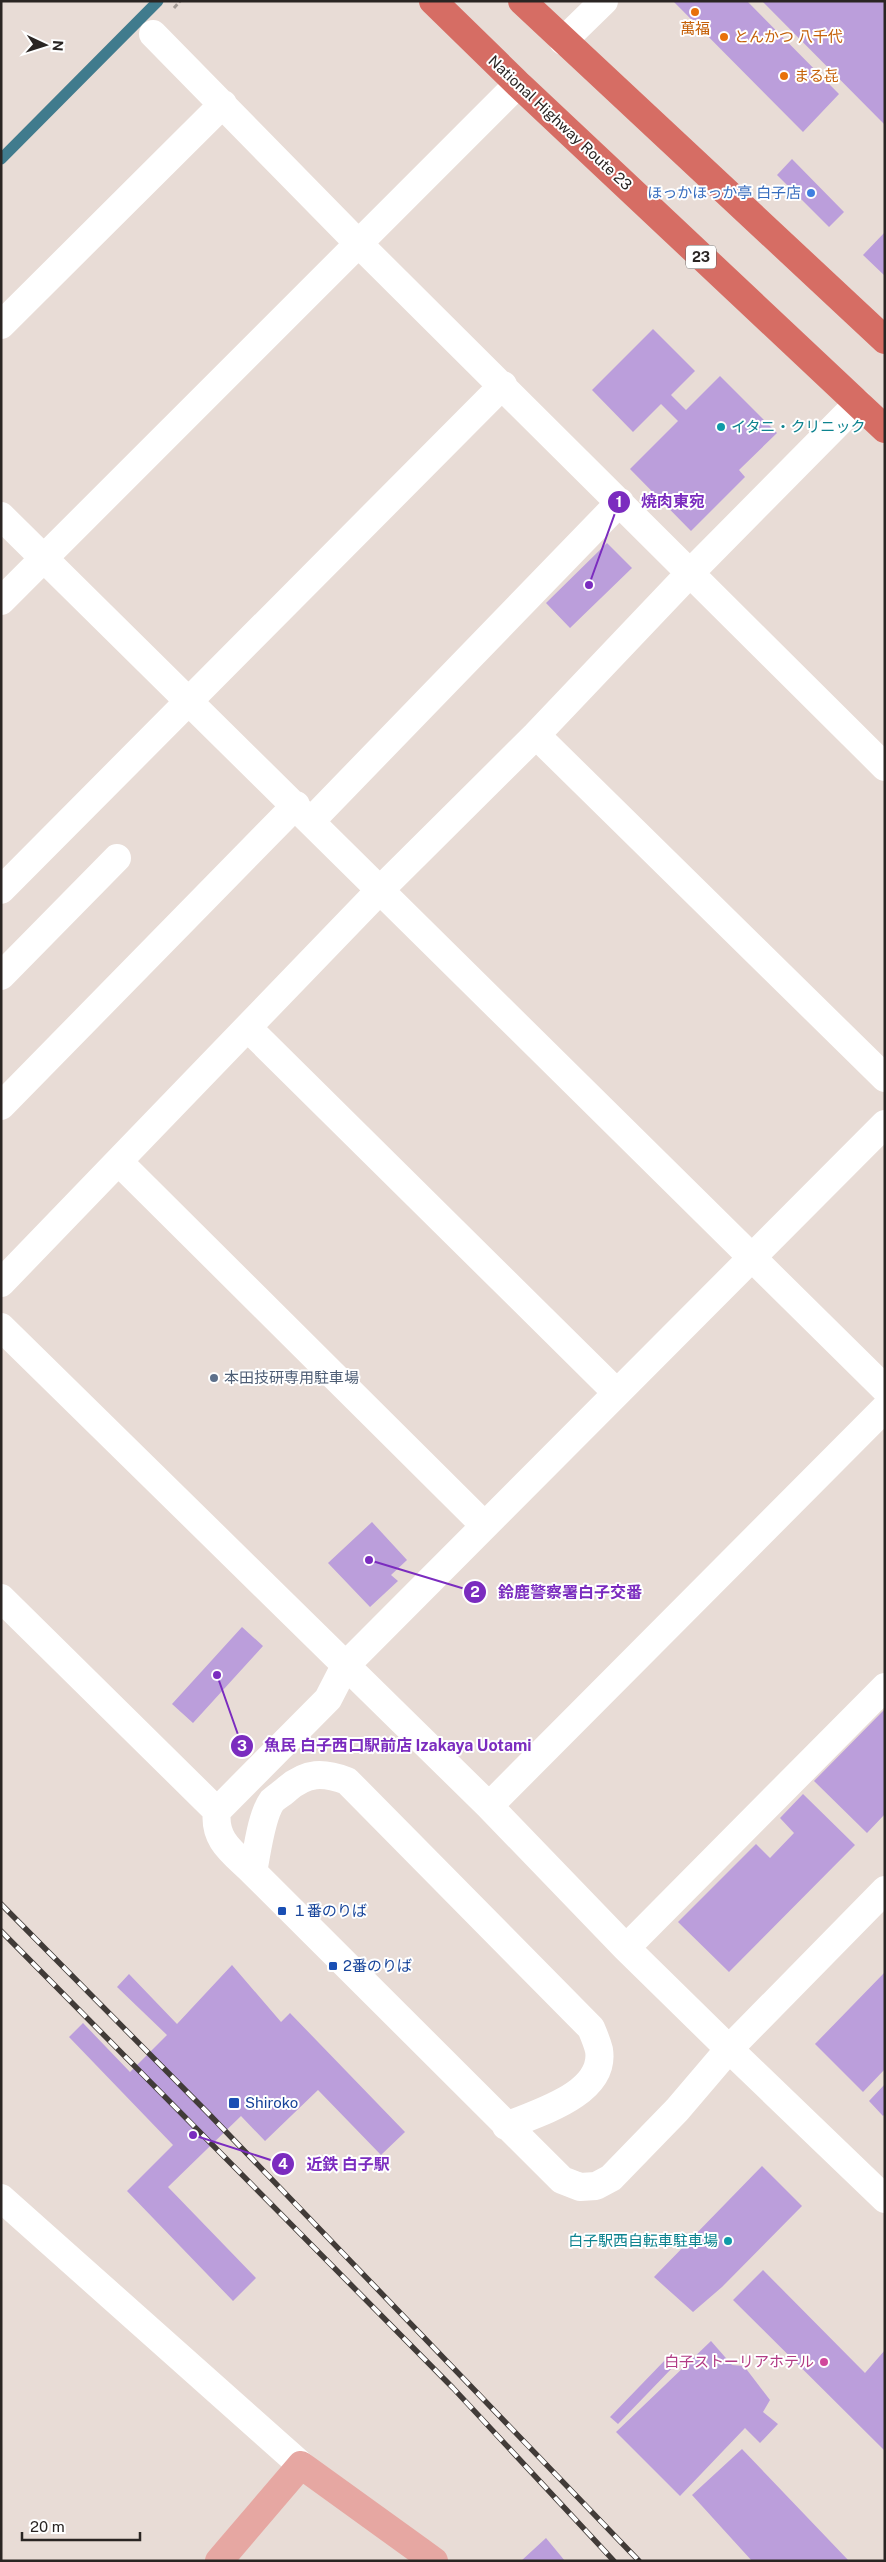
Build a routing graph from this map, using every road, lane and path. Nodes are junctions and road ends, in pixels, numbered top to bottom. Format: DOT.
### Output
graph roads {
  1 [pos="433,1"];
  2 [pos="522,1"];
  3 [pos="604,1"];
  4 [pos="153,34"];
  5 [pos="563,41"];
  6 [pos="518,84"];
  7 [pos="223,104"];
  8 [pos="358,243"];
  9 [pos="1,325"];
  10 [pos="885,340"];
  11 [pos="503,385"];
  12 [pos="858,403"];
  13 [pos="885,429"];
  14 [pos="620,502"];
  15 [pos="1,516"];
  16 [pos="44,557"];
  17 [pos="690,573"];
  18 [pos="1,601"];
  19 [pos="190,701"];
  20 [pos="536,735"];
  21 [pos="885,767"];
  22 [pos="304,813"];
  23 [pos="117,858"];
  24 [pos="381,888"];
  25 [pos="1,890"];
  26 [pos="1,976"];
  27 [pos="248,1028"];
  28 [pos="885,1078"];
  29 [pos="1,1106"];
  30 [pos="885,1124"];
  31 [pos="119,1162"];
  32 [pos="752,1259"];
  33 [pos="1,1282"];
  34 [pos="1,1327"];
  35 [pos="885,1389"];
  36 [pos="617,1394"];
  37 [pos="885,1408"];
  38 [pos="484,1524"];
  39 [pos="1,1598"];
  40 [pos="344,1666"];
  41 [pos="885,1687"];
  42 [pos="489,1806"];
  43 [pos="217,1811"];
  44 [pos="253,1872"];
  45 [pos="885,1890"];
  46 [pos="626,1948"];
  47 [pos="729,2049"];
  48 [pos="506,2126"];
  49 [pos="1,2198"];
  50 [pos="885,2199"];
  51 [pos="301,2465"];
  52 [pos="219,2561"];
  53 [pos="434,2561"];
  1 -- 6 [label="highway, National Highway Route 23 / 23"];
  2 -- 5 [label="highway"];
  3 -- 5 [label="street"];
  4 -- 7 [label="street"];
  5 -- 10 [label="highway"];
  6 -- 8 [label="street"];
  6 -- 12 [label="highway, National Highway Route 23 / 23"];
  7 -- 8 [label="street"];
  7 -- 9 [label="street"];
  8 -- 11 [label="street"];
  8 -- 16 [label="street"];
  11 -- 14 [label="street"];
  11 -- 19 [label="street"];
  12 -- 13 [label="highway, National Highway Route 23 / 23"];
  12 -- 17 [label="street"];
  14 -- 17 [label="street"];
  14 -- 22 [label="street"];
  15 -- 16 [label="street"];
  16 -- 18 [label="street"];
  16 -- 19 [label="street"];
  17 -- 20 [label="street"];
  17 -- 21 [label="street"];
  19 -- 22 [label="street"];
  19 -- 25 [label="street"];
  20 -- 24 [label="street"];
  20 -- 28 [label="street"];
  22 -- 24 [label="street"];
  22 -- 29 [label="street"];
  23 -- 26 [label="street"];
  24 -- 27 [label="street"];
  24 -- 32 [label="street"];
  27 -- 31 [label="street"];
  27 -- 36 [label="street"];
  30 -- 32 [label="street"];
  31 -- 33 [label="street"];
  31 -- 38 [label="street"];
  32 -- 35 [label="street"];
  32 -- 36 [label="street"];
  34 -- 40 [label="street"];
  36 -- 38 [label="street"];
  37 -- 42 [label="street"];
  38 -- 40 [label="street"];
  39 -- 43 [label="street"];
  40 -- 42 [label="street"];
  40 -- 43 [label="street"];
  41 -- 46 [label="street"];
  42 -- 46 [label="street"];
  43 -- 44 [label="street"];
  44 -- 48 [label="street"];
  44 -- 48 [label="street"];
  45 -- 47 [label="street"];
  46 -- 47 [label="street"];
  47 -- 48 [label="street"];
  47 -- 50 [label="street"];
  49 -- 51 [label="street"];
  51 -- 52 [label="main road"];
  51 -- 53 [label="main road"];
}
